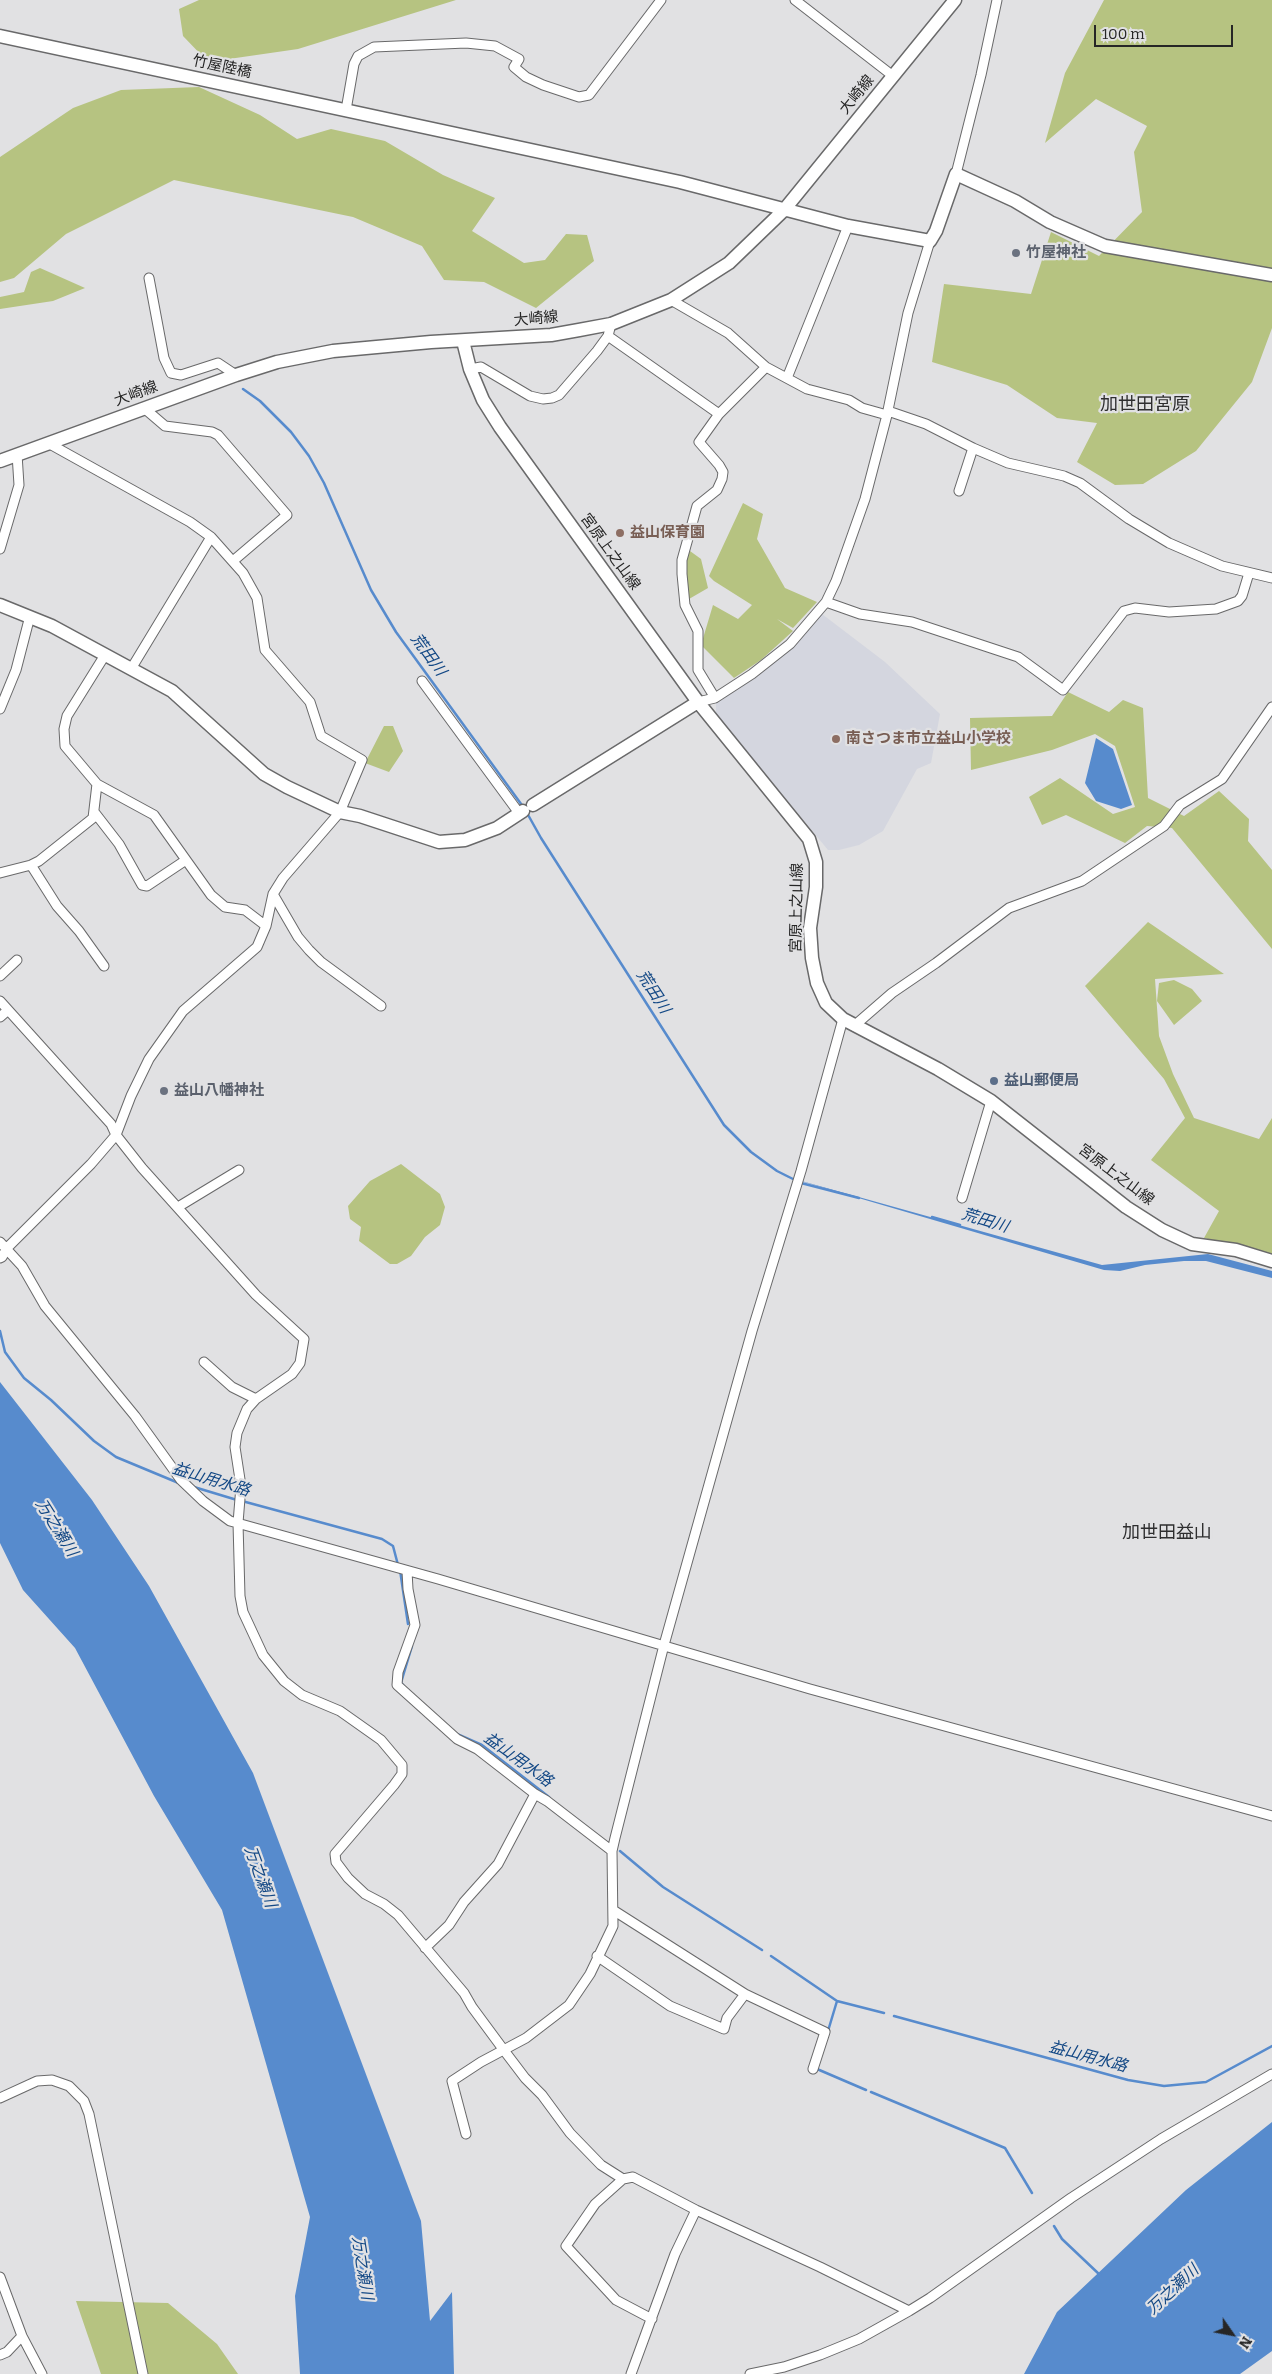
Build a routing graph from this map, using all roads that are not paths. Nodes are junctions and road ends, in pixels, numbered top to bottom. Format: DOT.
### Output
graph roads {
  1 [pos="662,0"];
  2 [pos="795,0"];
  3 [pos="955,0"];
  4 [pos="997,0"];
  5 [pos="0,36"];
  6 [pos="893,76"];
  7 [pos="346,110"];
  8 [pos="956,174"];
  9 [pos="784,210"];
  10 [pos="848,226"];
  11 [pos="930,241"];
  12 [pos="1272,275"];
  13 [pos="149,278"];
  14 [pos="671,300"];
  15 [pos="609,330"];
  16 [pos="463,341"];
  17 [pos="766,367"];
  18 [pos="470,369"];
  19 [pos="236,375"];
  20 [pos="787,378"];
  21 [pos="144,408"];
  22 [pos="888,413"];
  23 [pos="719,414"];
  24 [pos="48,443"];
  25 [pos="974,448"];
  26 [pos="17,454"];
  27 [pos="0,461"];
  28 [pos="959,491"];
  29 [pos="211,537"];
  30 [pos="0,549"];
  31 [pos="233,561"];
  32 [pos="1249,573"];
  33 [pos="1272,578"];
  34 [pos="826,602"];
  35 [pos="0,605"];
  36 [pos="30,616"];
  37 [pos="104,655"];
  38 [pos="131,669"];
  39 [pos="422,681"];
  40 [pos="716,698"];
  41 [pos="698,702"];
  42 [pos="1272,707"];
  43 [pos="0,709"];
  44 [pos="97,784"];
  45 [pos="525,810"];
  46 [pos="340,812"];
  47 [pos="95,813"];
  48 [pos="186,860"];
  49 [pos="30,865"];
  50 [pos="0,873"];
  51 [pos="273,894"];
  52 [pos="266,926"];
  53 [pos="17,960"];
  54 [pos="104,966"];
  55 [pos="0,976"];
  56 [pos="0,1001"];
  57 [pos="381,1006"];
  58 [pos="8,1010"];
  59 [pos="0,1017"];
  60 [pos="843,1019"];
  61 [pos="854,1026"];
  62 [pos="991,1101"];
  63 [pos="116,1135"];
  64 [pos="239,1170"];
  65 [pos="962,1198"];
  66 [pos="178,1207"];
  67 [pos="4,1245"];
  68 [pos="0,1258"];
  69 [pos="1272,1261"];
  70 [pos="204,1362"];
  71 [pos="256,1400"];
  72 [pos="238,1523"];
  73 [pos="407,1571"];
  74 [pos="664,1645"];
  75 [pos="535,1794"];
  76 [pos="1272,1816"];
  77 [pos="612,1852"];
  78 [pos="614,1910"];
  79 [pos="425,1948"];
  80 [pos="597,1956"];
  81 [pos="745,1994"];
  82 [pos="503,2049"];
  83 [pos="813,2069"];
  84 [pos="1272,2074"];
  85 [pos="0,2098"];
  86 [pos="466,2134"];
  87 [pos="623,2179"];
  88 [pos="696,2210"];
  89 [pos="0,2277"];
  90 [pos="909,2311"];
  91 [pos="652,2320"];
  92 [pos="22,2336"];
  93 [pos="0,2354"];
  94 [pos="42,2374"];
  95 [pos="143,2374"];
  96 [pos="632,2374"];
  97 [pos="750,2374"];
  1 -- 7 [label="street"];
  2 -- 6 [label="street"];
  3 -- 6 [label="street, 大崎線"];
  4 -- 8 [label="street"];
  5 -- 7 [label="street, 竹屋陸橋"];
  6 -- 9 [label="street, 大崎線"];
  7 -- 9 [label="street, 竹屋陸橋"];
  8 -- 11 [label="street"];
  8 -- 12 [label="street"];
  9 -- 10 [label="street, 竹屋陸橋"];
  9 -- 14 [label="street, 大崎線"];
  10 -- 11 [label="street, 竹屋陸橋"];
  10 -- 20 [label="street"];
  11 -- 22 [label="street"];
  13 -- 19 [label="street"];
  14 -- 15 [label="street, 大崎線"];
  14 -- 17 [label="street"];
  15 -- 16 [label="street, 大崎線"];
  15 -- 18 [label="street"];
  15 -- 23 [label="street"];
  16 -- 18 [label="street, 宮原上之山線"];
  16 -- 19 [label="street, 大崎線"];
  17 -- 20 [label="street"];
  17 -- 23 [label="street"];
  18 -- 41 [label="street, 宮原上之山線"];
  19 -- 21 [label="street, 大崎線"];
  20 -- 22 [label="street"];
  21 -- 24 [label="street, 大崎線"];
  21 -- 31 [label="street"];
  22 -- 25 [label="street"];
  22 -- 34 [label="street"];
  23 -- 40 [label="street"];
  24 -- 26 [label="street, 大崎線"];
  24 -- 29 [label="street"];
  25 -- 28 [label="street"];
  25 -- 32 [label="street"];
  26 -- 27 [label="street, 大崎線"];
  26 -- 30 [label="street"];
  29 -- 31 [label="street"];
  29 -- 38 [label="street"];
  31 -- 46 [label="street"];
  32 -- 33 [label="street"];
  32 -- 34 [label="street"];
  34 -- 40 [label="street"];
  35 -- 36 [label="street"];
  36 -- 37 [label="street"];
  36 -- 43 [label="street"];
  37 -- 38 [label="street"];
  37 -- 44 [label="street"];
  38 -- 46 [label="street"];
  39 -- 45 [label="street"];
  40 -- 41 [label="street"];
  41 -- 45 [label="street"];
  41 -- 60 [label="street, 宮原上之山線"];
  42 -- 61 [label="street"];
  44 -- 47 [label="street"];
  44 -- 48 [label="street"];
  45 -- 46 [label="street"];
  46 -- 51 [label="street"];
  47 -- 48 [label="street"];
  47 -- 49 [label="street"];
  48 -- 52 [label="street"];
  49 -- 50 [label="street"];
  49 -- 54 [label="street"];
  51 -- 52 [label="street"];
  51 -- 57 [label="street"];
  52 -- 63 [label="street"];
  53 -- 55 [label="street"];
  56 -- 58 [label="street"];
  58 -- 59 [label="street"];
  58 -- 63 [label="street"];
  60 -- 61 [label="street, 宮原上之山線"];
  60 -- 74 [label="street"];
  61 -- 62 [label="street, 宮原上之山線"];
  62 -- 65 [label="street"];
  62 -- 69 [label="street, 宮原上之山線"];
  63 -- 66 [label="street"];
  63 -- 67 [label="street"];
  64 -- 66 [label="street"];
  66 -- 71 [label="street"];
  67 -- 68 [label="street"];
  67 -- 72 [label="street"];
  70 -- 71 [label="street"];
  71 -- 72 [label="street"];
  72 -- 73 [label="street"];
  72 -- 79 [label="street"];
  73 -- 74 [label="street"];
  73 -- 75 [label="street"];
  74 -- 76 [label="street"];
  74 -- 77 [label="street"];
  75 -- 77 [label="street"];
  75 -- 79 [label="street"];
  77 -- 78 [label="street"];
  78 -- 80 [label="street"];
  78 -- 81 [label="street"];
  79 -- 82 [label="street"];
  80 -- 81 [label="street"];
  80 -- 82 [label="street"];
  81 -- 83 [label="street"];
  82 -- 86 [label="street"];
  82 -- 87 [label="street"];
  84 -- 90 [label="street"];
  85 -- 95 [label="street"];
  87 -- 88 [label="street"];
  87 -- 91 [label="street"];
  88 -- 90 [label="street"];
  88 -- 91 [label="street"];
  89 -- 92 [label="street"];
  90 -- 97 [label="street"];
  91 -- 96 [label="street"];
  92 -- 93 [label="street"];
  92 -- 94 [label="street"];
}
